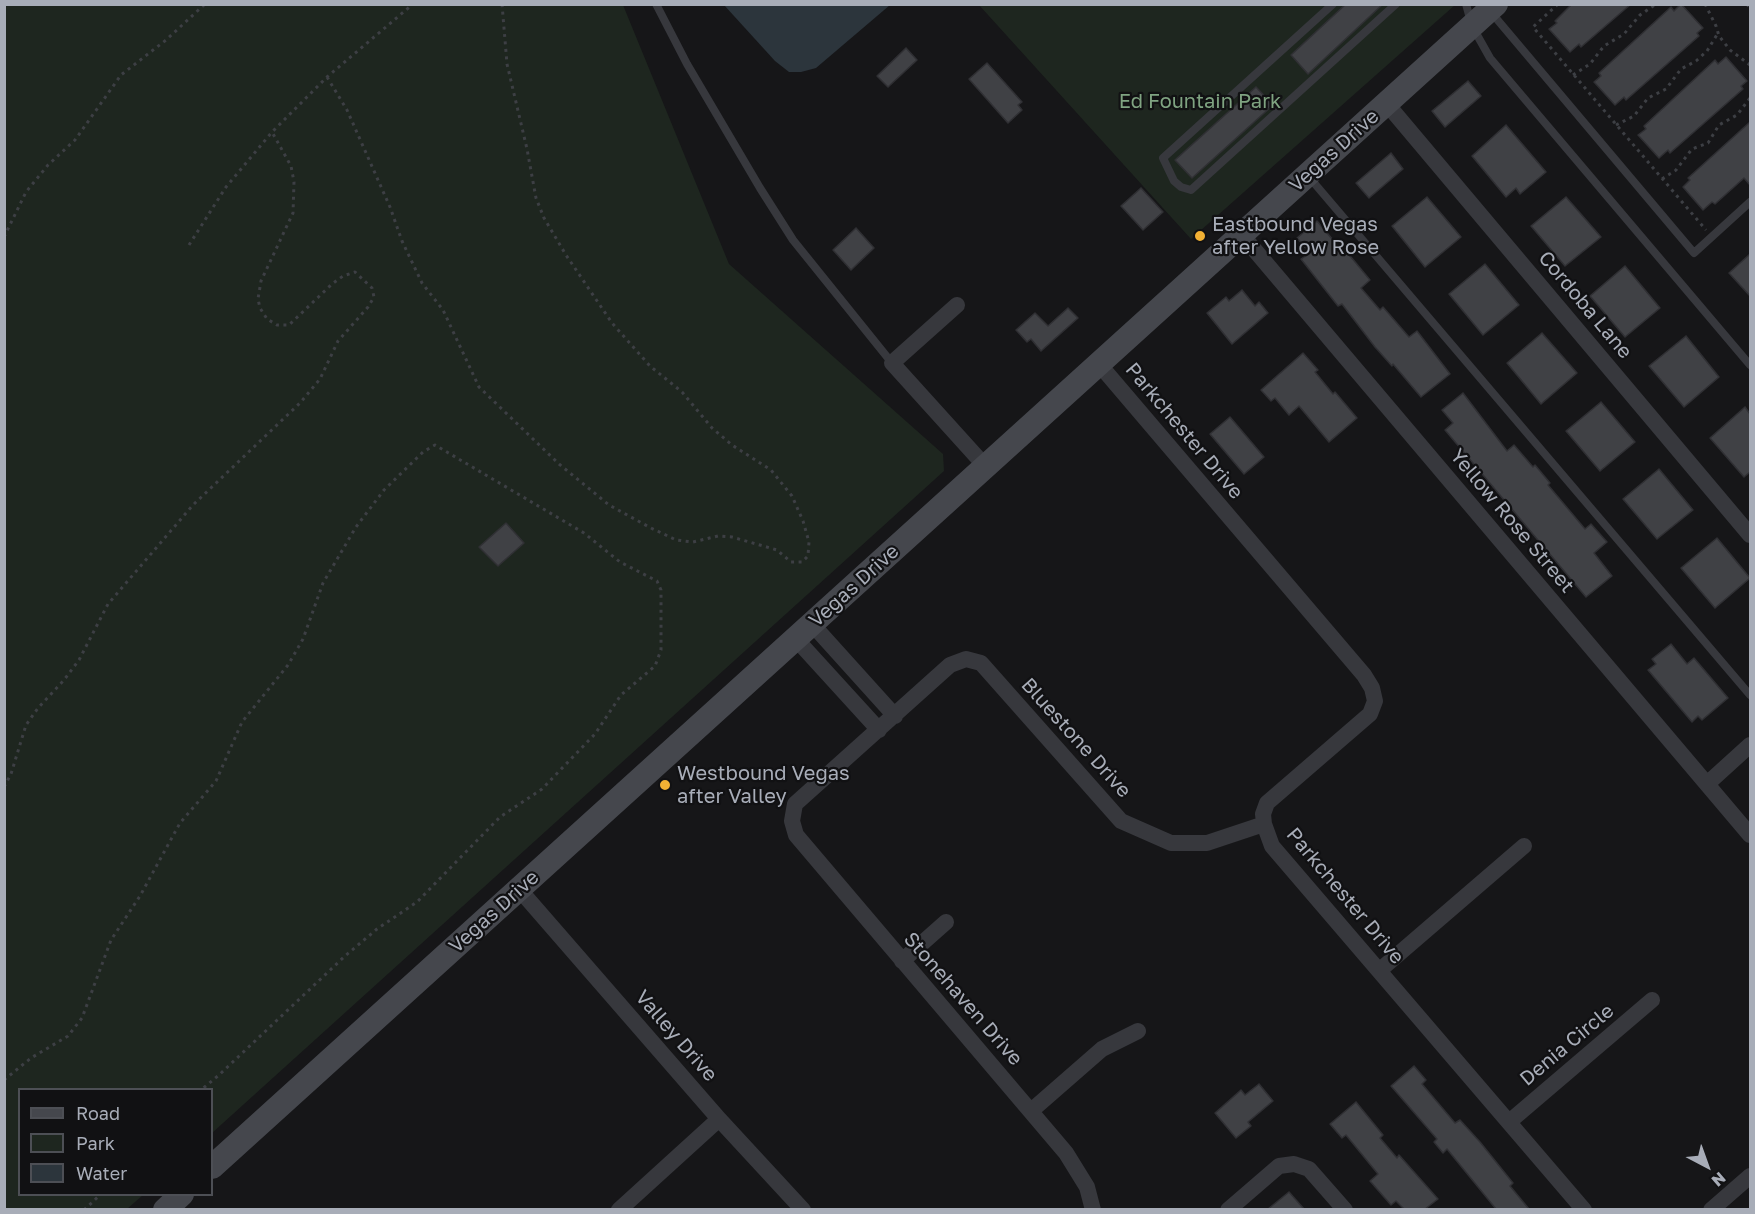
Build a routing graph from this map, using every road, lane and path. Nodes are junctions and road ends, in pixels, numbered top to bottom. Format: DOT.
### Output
graph roads {
  1 [pos="206,4"];
  2 [pos="413,4"];
  3 [pos="502,4"];
  4 [pos="656,4"];
  5 [pos="1334,4"];
  6 [pos="1396,4"];
  7 [pos="1558,4"];
  8 [pos="1656,4"];
  9 [pos="1705,4"];
  10 [pos="1747,4"];
  11 [pos="1750,9"];
  12 [pos="1481,12"];
  13 [pos="1718,33"];
  14 [pos="1750,65"];
  15 [pos="1573,75"];
  16 [pos="327,77"];
  17 [pos="1750,98"];
  18 [pos="1387,104"];
  19 [pos="1616,125"];
  20 [pos="272,132"];
  21 [pos="1308,176"];
  22 [pos="1662,178"];
  23 [pos="1750,202"];
  24 [pos="1706,230"];
  25 [pos="1242,235"];
  26 [pos="4,237"];
  27 [pos="189,245"];
  28 [pos="957,305"];
  29 [pos="892,363"];
  30 [pos="1099,364"];
  31 [pos="1750,366"];
  32 [pos="986,467"];
  33 [pos="1750,534"];
  34 [pos="804,631"];
  35 [pos="1750,695"];
  36 [pos="895,716"];
  37 [pos="879,730"];
  38 [pos="1750,745"];
  39 [pos="1707,784"];
  40 [pos="4,787"];
  41 [pos="1264,824"];
  42 [pos="1750,835"];
  43 [pos="1524,846"];
  44 [pos="519,889"];
  45 [pos="946,922"];
  46 [pos="902,961"];
  47 [pos="1380,970"];
  48 [pos="1652,1000"];
  49 [pos="1138,1031"];
  50 [pos="4,1080"];
  51 [pos="202,1088"];
  52 [pos="1031,1111"];
  53 [pos="719,1119"];
  54 [pos="1509,1122"];
  55 [pos="213,1166"];
  56 [pos="1750,1176"];
  57 [pos="100,1196"];
  58 [pos="180,1196"];
  59 [pos="1579,1208"];
  60 [pos="84,1209"];
  61 [pos="165,1209"];
  62 [pos="619,1209"];
  63 [pos="803,1209"];
  64 [pos="1093,1209"];
  65 [pos="1228,1209"];
  66 [pos="1344,1209"];
  67 [pos="1711,1209"];
  1 -- 26 [label="path"];
  2 -- 16 [label="path"];
  3 -- 16 [label="path"];
  4 -- 29 [label="lane"];
  5 -- 6 [label="lane"];
  7 -- 15 [label="path"];
  8 -- 15 [label="path"];
  9 -- 13 [label="path"];
  10 -- 11 [label="path"];
  12 -- 18 [label="main road, Vegas Drive"];
  12 -- 23 [label="lane"];
  12 -- 31 [label="lane"];
  13 -- 14 [label="path"];
  13 -- 19 [label="path"];
  15 -- 19 [label="path"];
  16 -- 20 [label="path"];
  17 -- 22 [label="path"];
  18 -- 21 [label="main road, Vegas Drive"];
  18 -- 33 [label="street, Cordoba Lane"];
  19 -- 22 [label="path"];
  20 -- 27 [label="path"];
  20 -- 40 [label="path"];
  21 -- 25 [label="main road, Vegas Drive"];
  21 -- 35 [label="lane"];
  22 -- 24 [label="path"];
  25 -- 30 [label="main road, Vegas Drive"];
  25 -- 39 [label="street, Yellow Rose Street"];
  28 -- 29 [label="street"];
  29 -- 32 [label="street"];
  30 -- 32 [label="main road, Vegas Drive"];
  30 -- 41 [label="street, Parkchester Drive"];
  32 -- 34 [label="main road, Vegas Drive"];
  34 -- 36 [label="street"];
  34 -- 37 [label="street"];
  34 -- 44 [label="main road, Vegas Drive"];
  36 -- 37 [label="street"];
  36 -- 41 [label="street, Bluestone Drive"];
  37 -- 46 [label="street, Stonehaven Drive"];
  38 -- 39 [label="street"];
  39 -- 42 [label="street, Yellow Rose Street"];
  41 -- 47 [label="street, Parkchester Drive"];
  43 -- 47 [label="street"];
  44 -- 53 [label="street, Valley Drive"];
  44 -- 55 [label="main road, Vegas Drive"];
  45 -- 46 [label="street"];
  46 -- 52 [label="street, Stonehaven Drive"];
  47 -- 54 [label="street, Parkchester Drive"];
  48 -- 54 [label="street, Denia Circle"];
  49 -- 52 [label="street"];
  50 -- 51 [label="path"];
  52 -- 64 [label="street, Stonehaven Drive"];
  53 -- 62 [label="street"];
  53 -- 63 [label="street, Valley Drive"];
  54 -- 59 [label="street, Parkchester Drive"];
  56 -- 67 [label="street"];
  57 -- 60 [label="path"];
  58 -- 61 [label="main road"];
  65 -- 66 [label="street"];
}
